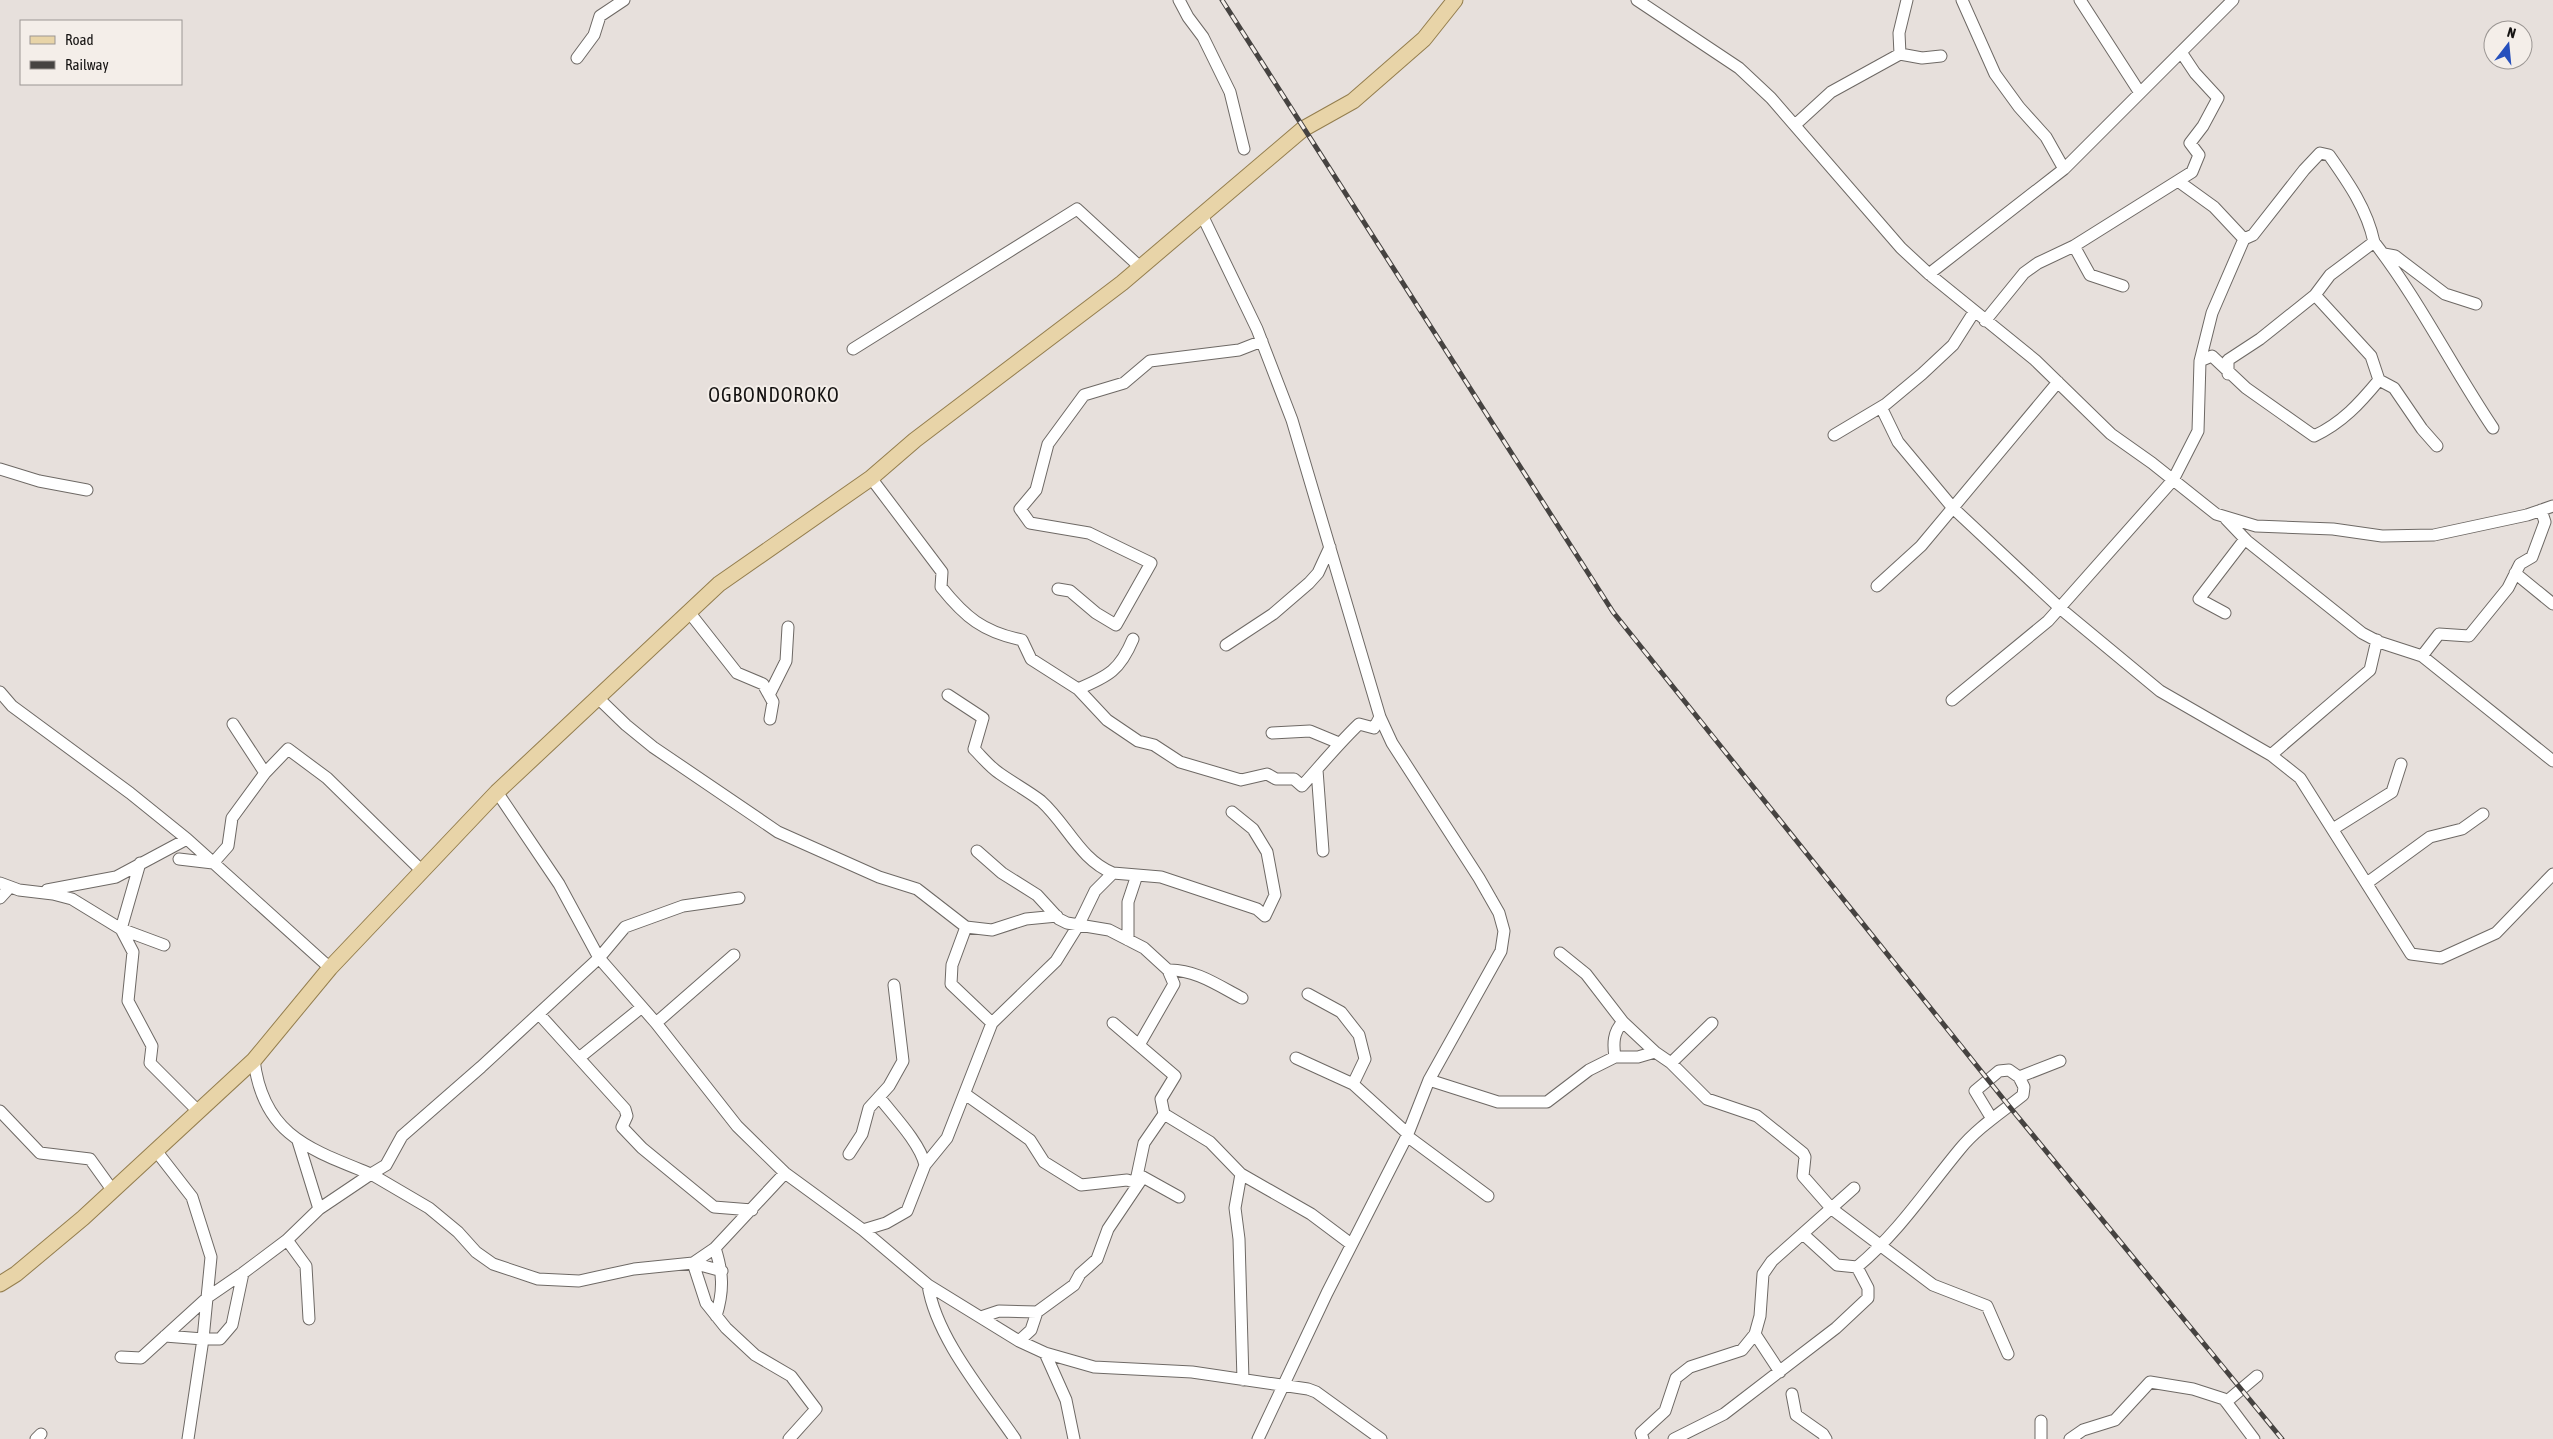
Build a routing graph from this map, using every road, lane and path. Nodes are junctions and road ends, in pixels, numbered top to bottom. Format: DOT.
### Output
graph roads {
  1 [pos="624,0"];
  2 [pos="1179,0"];
  3 [pos="1454,0"];
  4 [pos="1637,0"];
  5 [pos="1908,0"];
  6 [pos="1962,0"];
  7 [pos="2080,0"];
  8 [pos="2226,3"];
  9 [pos="2181,52"];
  10 [pos="1900,54"];
  11 [pos="1941,56"];
  12 [pos="577,58"];
  13 [pos="2140,93"];
  14 [pos="1795,125"];
  15 [pos="1244,148"];
  16 [pos="2064,170"];
  17 [pos="2178,181"];
  18 [pos="1202,215"];
  19 [pos="2244,239"];
  20 [pos="2374,242"];
  21 [pos="2074,246"];
  22 [pos="2384,254"];
  23 [pos="1140,267"];
  24 [pos="1929,274"];
  25 [pos="2123,286"];
  26 [pos="2315,295"];
  27 [pos="2476,304"];
  28 [pos="1974,312"];
  29 [pos="1985,321"];
  30 [pos="1262,341"];
  31 [pos="853,349"];
  32 [pos="2200,361"];
  33 [pos="2228,374"];
  34 [pos="2379,380"];
  35 [pos="2058,382"];
  36 [pos="1881,407"];
  37 [pos="2493,428"];
  38 [pos="1834,435"];
  39 [pos="2437,446"];
  40 [pos="0,469"];
  41 [pos="871,478"];
  42 [pos="2173,480"];
  43 [pos="88,490"];
  44 [pos="2553,506"];
  45 [pos="1953,508"];
  46 [pos="2541,510"];
  47 [pos="2225,518"];
  48 [pos="2245,539"];
  49 [pos="1330,547"];
  50 [pos="2515,573"];
  51 [pos="1877,586"];
  52 [pos="1058,589"];
  53 [pos="2553,604"];
  54 [pos="2060,608"];
  55 [pos="689,612"];
  56 [pos="2225,613"];
  57 [pos="788,627"];
  58 [pos="1134,638"];
  59 [pos="2377,640"];
  60 [pos="1226,645"];
  61 [pos="2422,656"];
  62 [pos="1078,689"];
  63 [pos="0,692"];
  64 [pos="769,695"];
  65 [pos="948,695"];
  66 [pos="597,697"];
  67 [pos="1952,700"];
  68 [pos="1380,717"];
  69 [pos="770,718"];
  70 [pos="233,724"];
  71 [pos="1272,733"];
  72 [pos="1339,743"];
  73 [pos="2271,755"];
  74 [pos="2553,761"];
  75 [pos="2401,764"];
  76 [pos="1317,770"];
  77 [pos="265,773"];
  78 [pos="497,792"];
  79 [pos="1232,812"];
  80 [pos="2483,814"];
  81 [pos="2332,829"];
  82 [pos="187,839"];
  83 [pos="977,851"];
  84 [pos="1324,851"];
  85 [pos="179,859"];
  86 [pos="140,863"];
  87 [pos="213,863"];
  88 [pos="422,871"];
  89 [pos="1113,873"];
  90 [pos="2553,874"];
  91 [pos="1137,875"];
  92 [pos="2366,883"];
  93 [pos="5,885"];
  94 [pos="35,891"];
  95 [pos="0,898"];
  96 [pos="739,898"];
  97 [pos="1057,916"];
  98 [pos="1079,924"];
  99 [pos="966,927"];
  100 [pos="121,929"];
  101 [pos="1128,940"];
  102 [pos="164,945"];
  103 [pos="1560,953"];
  104 [pos="734,955"];
  105 [pos="599,958"];
  106 [pos="330,968"];
  107 [pos="1168,970"];
  108 [pos="894,985"];
  109 [pos="1308,994"];
  110 [pos="1242,998"];
  111 [pos="642,1007"];
  112 [pos="539,1014"];
  113 [pos="1623,1022"];
  114 [pos="992,1023"];
  115 [pos="1112,1023"];
  116 [pos="1712,1023"];
  117 [pos="656,1024"];
  118 [pos="1139,1045"];
  119 [pos="1655,1052"];
  120 [pos="1615,1057"];
  121 [pos="579,1058"];
  122 [pos="1296,1058"];
  123 [pos="254,1060"];
  124 [pos="2060,1061"];
  125 [pos="1671,1063"];
  126 [pos="2019,1077"];
  127 [pos="1429,1080"];
  128 [pos="1352,1084"];
  129 [pos="965,1094"];
  130 [pos="879,1097"];
  131 [pos="0,1111"];
  132 [pos="199,1112"];
  133 [pos="1164,1114"];
  134 [pos="1992,1119"];
  135 [pos="1408,1135"];
  136 [pos="298,1141"];
  137 [pos="157,1152"];
  138 [pos="849,1154"];
  139 [pos="924,1165"];
  140 [pos="785,1173"];
  141 [pos="371,1174"];
  142 [pos="1241,1174"];
  143 [pos="1140,1180"];
  144 [pos="1854,1188"];
  145 [pos="113,1191"];
  146 [pos="1488,1196"];
  147 [pos="1179,1197"];
  148 [pos="319,1209"];
  149 [pos="1832,1209"];
  150 [pos="752,1210"];
  151 [pos="863,1230"];
  152 [pos="1803,1234"];
  153 [pos="287,1240"];
  154 [pos="1351,1244"];
  155 [pos="1881,1247"];
  156 [pos="714,1248"];
  157 [pos="693,1263"];
  158 [pos="1857,1267"];
  159 [pos="722,1271"];
  160 [pos="243,1273"];
  161 [pos="0,1284"];
  162 [pos="928,1285"];
  163 [pos="208,1297"];
  164 [pos="1037,1312"];
  165 [pos="716,1316"];
  166 [pos="981,1317"];
  167 [pos="309,1319"];
  168 [pos="1755,1334"];
  169 [pos="165,1336"];
  170 [pos="203,1339"];
  171 [pos="1019,1341"];
  172 [pos="1045,1353"];
  173 [pos="2008,1354"];
  174 [pos="121,1356"];
  175 [pos="1780,1372"];
  176 [pos="2257,1376"];
  177 [pos="1243,1380"];
  178 [pos="1284,1386"];
  179 [pos="1792,1394"];
  180 [pos="2226,1402"];
  181 [pos="2041,1421"];
  182 [pos="1364,1427"];
  183 [pos="188,1439"];
  184 [pos="789,1439"];
  185 [pos="1015,1439"];
  186 [pos="1074,1439"];
  187 [pos="1258,1439"];
  188 [pos="1361,1439"];
  189 [pos="1381,1439"];
  190 [pos="1642,1439"];
  191 [pos="1674,1439"];
  192 [pos="1826,1439"];
  193 [pos="2041,1439"];
  194 [pos="2070,1439"];
  195 [pos="2254,1439"];
  1 -- 12 [label="street"];
  2 -- 15 [label="street"];
  3 -- 18 [label="main road"];
  4 -- 14 [label="street"];
  5 -- 10 [label="street"];
  6 -- 16 [label="street"];
  7 -- 13 [label="street"];
  8 -- 9 [label="street"];
  9 -- 13 [label="street"];
  9 -- 17 [label="street"];
  10 -- 11 [label="street"];
  10 -- 14 [label="street"];
  13 -- 16 [label="street"];
  14 -- 24 [label="street"];
  16 -- 24 [label="street"];
  17 -- 19 [label="street"];
  17 -- 21 [label="street"];
  18 -- 23 [label="main road"];
  18 -- 30 [label="street"];
  19 -- 20 [label="street"];
  19 -- 32 [label="street"];
  20 -- 22 [label="street"];
  20 -- 26 [label="street"];
  21 -- 25 [label="street"];
  21 -- 29 [label="street"];
  22 -- 27 [label="street"];
  22 -- 37 [label="street"];
  23 -- 31 [label="street"];
  23 -- 41 [label="main road"];
  24 -- 28 [label="street"];
  26 -- 33 [label="street"];
  26 -- 34 [label="street"];
  28 -- 29 [label="street"];
  28 -- 36 [label="street"];
  29 -- 35 [label="street"];
  30 -- 49 [label="street"];
  30 -- 52 [label="street"];
  32 -- 33 [label="street"];
  32 -- 42 [label="street"];
  33 -- 34 [label="street"];
  34 -- 39 [label="street"];
  35 -- 42 [label="street"];
  35 -- 45 [label="street"];
  36 -- 38 [label="street"];
  36 -- 45 [label="street"];
  40 -- 43 [label="street"];
  41 -- 55 [label="main road"];
  41 -- 62 [label="street"];
  42 -- 47 [label="street"];
  42 -- 54 [label="street"];
  44 -- 46 [label="street"];
  45 -- 51 [label="street"];
  45 -- 54 [label="street"];
  46 -- 47 [label="street"];
  46 -- 50 [label="street"];
  47 -- 48 [label="street"];
  48 -- 56 [label="street"];
  48 -- 59 [label="street"];
  49 -- 60 [label="street"];
  49 -- 68 [label="street"];
  50 -- 53 [label="street"];
  50 -- 61 [label="street"];
  54 -- 67 [label="street"];
  54 -- 73 [label="street"];
  55 -- 64 [label="street"];
  55 -- 66 [label="main road"];
  57 -- 64 [label="street"];
  58 -- 62 [label="street"];
  59 -- 61 [label="street"];
  59 -- 73 [label="street"];
  61 -- 74 [label="street"];
  62 -- 76 [label="street"];
  63 -- 82 [label="street"];
  64 -- 69 [label="street"];
  65 -- 89 [label="street"];
  66 -- 78 [label="main road"];
  66 -- 99 [label="street"];
  68 -- 72 [label="street"];
  68 -- 127 [label="street"];
  70 -- 77 [label="street"];
  71 -- 72 [label="street"];
  72 -- 76 [label="street"];
  73 -- 81 [label="street"];
  75 -- 81 [label="street"];
  76 -- 84 [label="street"];
  77 -- 87 [label="street"];
  77 -- 88 [label="street"];
  78 -- 88 [label="main road"];
  78 -- 105 [label="street"];
  79 -- 91 [label="street"];
  80 -- 92 [label="street"];
  81 -- 92 [label="street"];
  82 -- 86 [label="street"];
  82 -- 87 [label="street"];
  83 -- 97 [label="street"];
  85 -- 87 [label="street"];
  86 -- 94 [label="street"];
  86 -- 100 [label="street"];
  87 -- 106 [label="street"];
  88 -- 106 [label="main road"];
  89 -- 91 [label="street"];
  89 -- 98 [label="street"];
  90 -- 92 [label="street"];
  91 -- 101 [label="street"];
  93 -- 94 [label="street"];
  93 -- 95 [label="street"];
  94 -- 100 [label="street"];
  96 -- 105 [label="street"];
  97 -- 98 [label="street"];
  97 -- 99 [label="street"];
  98 -- 101 [label="street"];
  98 -- 114 [label="street"];
  99 -- 114 [label="street"];
  100 -- 102 [label="street"];
  100 -- 132 [label="street"];
  101 -- 107 [label="street"];
  103 -- 113 [label="street"];
  104 -- 117 [label="street"];
  105 -- 111 [label="street"];
  105 -- 112 [label="street"];
  106 -- 123 [label="main road"];
  107 -- 110 [label="street"];
  107 -- 118 [label="street"];
  108 -- 130 [label="street"];
  109 -- 128 [label="street"];
  111 -- 117 [label="street"];
  111 -- 121 [label="street"];
  112 -- 121 [label="street"];
  112 -- 141 [label="street"];
  113 -- 119 [label="street"];
  113 -- 120 [label="street"];
  114 -- 129 [label="street"];
  115 -- 118 [label="street"];
  116 -- 125 [label="street"];
  117 -- 140 [label="street"];
  118 -- 133 [label="street"];
  119 -- 120 [label="street"];
  119 -- 125 [label="street"];
  120 -- 127 [label="street"];
  121 -- 150 [label="street"];
  122 -- 128 [label="street"];
  123 -- 132 [label="main road"];
  123 -- 136 [label="street"];
  124 -- 126 [label="street"];
  125 -- 149 [label="street"];
  126 -- 134 [label="street"];
  126 -- 134 [label="street"];
  127 -- 135 [label="street"];
  128 -- 135 [label="street"];
  129 -- 139 [label="street"];
  129 -- 143 [label="street"];
  130 -- 138 [label="street"];
  130 -- 139 [label="street"];
  131 -- 145 [label="street"];
  132 -- 137 [label="main road"];
  133 -- 142 [label="street"];
  133 -- 143 [label="street"];
  134 -- 155 [label="street"];
  135 -- 146 [label="street"];
  135 -- 154 [label="street"];
  136 -- 141 [label="street"];
  136 -- 148 [label="street"];
  137 -- 145 [label="main road"];
  137 -- 163 [label="street"];
  139 -- 151 [label="street"];
  140 -- 150 [label="street"];
  140 -- 151 [label="street"];
  141 -- 148 [label="street"];
  141 -- 157 [label="street"];
  142 -- 154 [label="street"];
  142 -- 177 [label="street"];
  143 -- 147 [label="street"];
  143 -- 164 [label="street"];
  144 -- 149 [label="street"];
  145 -- 161 [label="main road"];
  148 -- 153 [label="street"];
  149 -- 152 [label="street"];
  149 -- 155 [label="street"];
  150 -- 156 [label="street"];
  151 -- 162 [label="street"];
  152 -- 158 [label="street"];
  152 -- 168 [label="street"];
  153 -- 160 [label="street"];
  153 -- 167 [label="street"];
  154 -- 178 [label="street"];
  155 -- 158 [label="street"];
  155 -- 173 [label="street"];
  156 -- 157 [label="street"];
  156 -- 159 [label="street"];
  157 -- 159 [label="street"];
  157 -- 165 [label="street"];
  158 -- 175 [label="street"];
  159 -- 165 [label="street"];
  160 -- 163 [label="street"];
  160 -- 170 [label="street"];
  162 -- 166 [label="street"];
  162 -- 185 [label="street"];
  163 -- 169 [label="street"];
  163 -- 170 [label="street"];
  164 -- 166 [label="street"];
  164 -- 171 [label="street"];
  165 -- 184 [label="street"];
  166 -- 171 [label="street"];
  168 -- 175 [label="street"];
  168 -- 190 [label="street"];
  169 -- 170 [label="street"];
  169 -- 174 [label="street"];
  170 -- 183 [label="street"];
  171 -- 172 [label="street"];
  172 -- 177 [label="street"];
  172 -- 186 [label="street"];
  175 -- 191 [label="street"];
  176 -- 180 [label="street"];
  177 -- 178 [label="street"];
  178 -- 182 [label="street"];
  178 -- 187 [label="street"];
  179 -- 192 [label="street"];
  180 -- 194 [label="street"];
  180 -- 195 [label="street"];
  181 -- 193 [label="street"];
  182 -- 188 [label="street"];
  182 -- 189 [label="street"];
}
